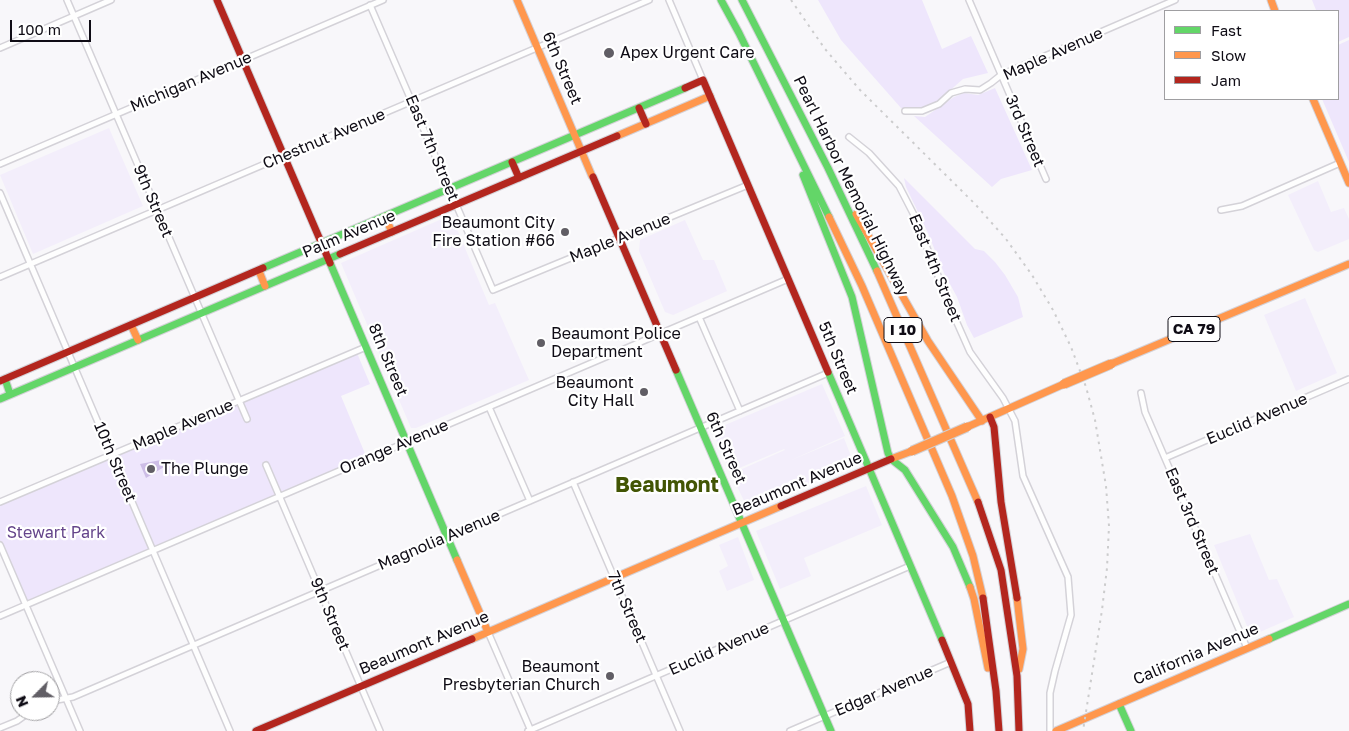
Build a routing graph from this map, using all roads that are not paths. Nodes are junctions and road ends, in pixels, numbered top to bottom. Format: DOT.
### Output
graph roads {
  1 [pos="67,0"];
  2 [pos="112,0"];
  3 [pos="217,0"];
  4 [pos="383,0"];
  5 [pos="517,0"];
  6 [pos="649,0"];
  7 [pos="669,0"];
  8 [pos="721,0"];
  9 [pos="742,0"];
  10 [pos="969,0"];
  11 [pos="1175,0"];
  12 [pos="370,5"];
  13 [pos="74,16"];
  14 [pos="0,48"];
  15 [pos="537,48"];
  16 [pos="243,60"];
  17 [pos="1001,75"];
  18 [pos="703,80"];
  19 [pos="710,96"];
  20 [pos="1313,100"];
  21 [pos="412,101"];
  22 [pos="639,108"];
  23 [pos="905,111"];
  24 [pos="116,114"];
  25 [pos="646,124"];
  26 [pos="575,135"];
  27 [pos="849,137"];
  28 [pos="582,151"];
  29 [pos="798,155"];
  30 [pos="284,156"];
  31 [pos="512,162"];
  32 [pos="1340,163"];
  33 [pos="0,164"];
  34 [pos="828,168"];
  35 [pos="519,178"];
  36 [pos="1046,179"];
  37 [pos="1349,183"];
  38 [pos="748,185"];
  39 [pos="449,189"];
  40 [pos="0,193"];
  41 [pos="456,204"];
  42 [pos="157,210"];
  43 [pos="1221,210"];
  44 [pos="385,216"];
  45 [pos="392,232"];
  46 [pos="620,238"];
  47 [pos="322,244"];
  48 [pos="328,259"];
  49 [pos="30,264"];
  50 [pos="1349,264"];
  51 [pos="259,271"];
  52 [pos="0,277"];
  53 [pos="788,279"];
  54 [pos="265,286"];
  55 [pos="493,290"];
  56 [pos="195,299"];
  57 [pos="201,313"];
  58 [pos="699,317"];
  59 [pos="131,325"];
  60 [pos="660,333"];
  61 [pos="138,340"];
  62 [pos="366,347"];
  63 [pos="68,352"];
  64 [pos="74,367"];
  65 [pos="828,373"];
  66 [pos="1349,379"];
  67 [pos="2,380"];
  68 [pos="1141,393"];
  69 [pos="10,394"];
  70 [pos="0,399"];
  71 [pos="239,401"];
  72 [pos="489,407"];
  73 [pos="1009,409"];
  74 [pos="740,411"];
  75 [pos="247,419"];
  76 [pos="986,419"];
  77 [pos="701,428"];
  78 [pos="407,441"];
  79 [pos="112,455"];
  80 [pos="1165,458"];
  81 [pos="890,459"];
  82 [pos="266,465"];
  83 [pos="869,469"];
  84 [pos="573,482"];
  85 [pos="280,496"];
  86 [pos="530,501"];
  87 [pos="0,502"];
  88 [pos="743,523"];
  89 [pos="448,536"];
  90 [pos="0,544"];
  91 [pos="153,551"];
  92 [pos="910,566"];
  93 [pos="614,578"];
  94 [pos="320,591"];
  95 [pos="1349,604"];
  96 [pos="26,605"];
  97 [pos="0,616"];
  98 [pos="784,620"];
  99 [pos="488,632"];
  100 [pos="193,645"];
  101 [pos="1246,648"];
  102 [pos="951,662"];
  103 [pos="657,676"];
  104 [pos="1017,676"];
  105 [pos="361,686"];
  106 [pos="66,698"];
  107 [pos="60,700"];
  108 [pos="1119,704"];
  109 [pos="825,716"];
  110 [pos="17,721"];
  111 [pos="999,727"];
  112 [pos="0,728"];
  113 [pos="1019,729"];
  114 [pos="80,731"];
  115 [pos="230,731"];
  116 [pos="256,731"];
  117 [pos="380,731"];
  118 [pos="530,731"];
  119 [pos="680,731"];
  120 [pos="790,731"];
  121 [pos="831,731"];
  122 [pos="970,731"];
  123 [pos="1050,731"];
  124 [pos="1056,731"];
  125 [pos="1131,731"];
  1 -- 13 [label="street, 9th Street"];
  2 -- 13 [label="street"];
  3 -- 16 [label="main road, 8th Street"];
  4 -- 12 [label="street, Michigan Avenue"];
  5 -- 15 [label="main road, 6th Street"];
  6 -- 15 [label="street, Chestnut Avenue"];
  7 -- 18 [label="street, 5th Street"];
  8 -- 29 [label="main road, Pearl Harbor Memorial Highway / I 10"];
  9 -- 34 [label="main road, Pearl Harbor Memorial Highway / I 10"];
  10 -- 17 [label="street, 3rd Street"];
  11 -- 17 [label="street, Maple Avenue"];
  12 -- 16 [label="street, Michigan Avenue"];
  12 -- 21 [label="street, East 7th Street"];
  13 -- 14 [label="street"];
  13 -- 24 [label="street, 9th Street"];
  15 -- 21 [label="street, Chestnut Avenue"];
  15 -- 26 [label="main road, 6th Street"];
  16 -- 24 [label="street, Michigan Avenue"];
  16 -- 30 [label="main road, 8th Street"];
  17 -- 23 [label="street, Maple Avenue"];
  17 -- 36 [label="street, 3rd Street"];
  18 -- 19 [label="main road, 5th Street"];
  18 -- 22 [label="main road, Palm Avenue"];
  19 -- 25 [label="main road, Palm Avenue"];
  19 -- 38 [label="main road, 5th Street"];
  20 -- 32 [label="main road"];
  21 -- 30 [label="street, Chestnut Avenue"];
  21 -- 39 [label="street, East 7th Street"];
  22 -- 25 [label="main road"];
  22 -- 26 [label="main road, Palm Avenue"];
  24 -- 33 [label="street, Michigan Avenue"];
  24 -- 42 [label="street, 9th Street"];
  25 -- 28 [label="main road, Palm Avenue"];
  26 -- 28 [label="main road, 6th Street"];
  26 -- 31 [label="main road, Palm Avenue"];
  27 -- 73 [label="street, East 4th Street"];
  28 -- 35 [label="main road, Palm Avenue"];
  28 -- 46 [label="main road, 6th Street"];
  29 -- 81 [label="main road"];
  29 -- 111 [label="main road, Pearl Harbor Memorial Highway / I 10"];
  30 -- 42 [label="street, Chestnut Avenue"];
  30 -- 47 [label="main road, 8th Street"];
  31 -- 35 [label="main road"];
  31 -- 39 [label="main road, Palm Avenue"];
  32 -- 37 [label="main road"];
  32 -- 43 [label="street"];
  34 -- 76 [label="main road"];
  34 -- 104 [label="main road, Pearl Harbor Memorial Highway / I 10"];
  35 -- 41 [label="main road, Palm Avenue"];
  38 -- 46 [label="street, Maple Avenue"];
  38 -- 53 [label="main road, 5th Street"];
  39 -- 41 [label="street, East 7th Street"];
  39 -- 44 [label="main road, Palm Avenue"];
  40 -- 49 [label="street, 10th Street"];
  41 -- 45 [label="main road, Palm Avenue"];
  41 -- 55 [label="street, East 7th Street"];
  42 -- 49 [label="street, Chestnut Avenue"];
  42 -- 56 [label="street, 9th Street"];
  44 -- 45 [label="main road"];
  44 -- 47 [label="main road, Palm Avenue"];
  45 -- 48 [label="main road, Palm Avenue"];
  46 -- 55 [label="street, Maple Avenue"];
  46 -- 60 [label="main road, 6th Street"];
  47 -- 48 [label="main road, 8th Street"];
  47 -- 51 [label="main road, Palm Avenue"];
  48 -- 54 [label="main road, Palm Avenue"];
  48 -- 62 [label="main road, 8th Street"];
  49 -- 52 [label="street, Chestnut Avenue"];
  49 -- 63 [label="street, 10th Street"];
  50 -- 73 [label="main road, Beaumont Avenue / CA 79, bridge"];
  51 -- 54 [label="main road"];
  51 -- 56 [label="main road, Palm Avenue"];
  53 -- 58 [label="street, Orange Avenue"];
  53 -- 65 [label="main road, 5th Street"];
  54 -- 57 [label="main road, Palm Avenue"];
  56 -- 57 [label="street, 9th Street"];
  56 -- 59 [label="main road, Palm Avenue"];
  57 -- 61 [label="main road, Palm Avenue"];
  57 -- 71 [label="street, 9th Street"];
  58 -- 60 [label="street, Orange Avenue"];
  58 -- 74 [label="street"];
  59 -- 61 [label="main road"];
  59 -- 63 [label="main road, Palm Avenue"];
  60 -- 72 [label="street, Orange Avenue"];
  60 -- 77 [label="main road, 6th Street"];
  61 -- 64 [label="main road, Palm Avenue"];
  62 -- 71 [label="street, Maple Avenue"];
  62 -- 78 [label="main road, 8th Street"];
  63 -- 64 [label="street, 10th Street"];
  63 -- 67 [label="main road, Palm Avenue"];
  64 -- 69 [label="main road, Palm Avenue"];
  64 -- 79 [label="street, 10th Street"];
  65 -- 74 [label="street, Magnolia Avenue"];
  65 -- 83 [label="main road, 5th Street"];
  66 -- 80 [label="street, Euclid Avenue"];
  67 -- 69 [label="main road"];
  68 -- 80 [label="street, East 3rd Street"];
  69 -- 70 [label="main road, Palm Avenue"];
  71 -- 75 [label="street, 9th Street"];
  71 -- 79 [label="street, Maple Avenue"];
  72 -- 78 [label="street, Orange Avenue"];
  72 -- 86 [label="street"];
  73 -- 76 [label="main road, Beaumont Avenue / CA 79"];
  73 -- 123 [label="street, East 4th Street"];
  74 -- 77 [label="street, Magnolia Avenue"];
  76 -- 81 [label="main road, Beaumont Avenue / CA 79, bridge"];
  76 -- 104 [label="main road"];
  77 -- 84 [label="street, Magnolia Avenue"];
  77 -- 88 [label="main road, 6th Street"];
  78 -- 85 [label="street, Orange Avenue"];
  78 -- 89 [label="main road, 8th Street"];
  79 -- 87 [label="street, Maple Avenue"];
  79 -- 91 [label="street, 10th Street"];
  80 -- 101 [label="street, East 3rd Street"];
  81 -- 83 [label="main road, Beaumont Avenue"];
  81 -- 111 [label="main road"];
  82 -- 85 [label="street, 9th Street"];
  83 -- 88 [label="main road, Beaumont Avenue"];
  83 -- 92 [label="main road, 5th Street"];
  84 -- 86 [label="street, Magnolia Avenue"];
  84 -- 93 [label="street, 7th Street"];
  85 -- 91 [label="street, Orange Avenue"];
  85 -- 94 [label="street, 9th Street"];
  86 -- 89 [label="street, Magnolia Avenue"];
  88 -- 93 [label="main road, Beaumont Avenue"];
  88 -- 98 [label="main road, 6th Street"];
  89 -- 94 [label="street, Magnolia Avenue"];
  89 -- 99 [label="main road, 8th Street"];
  90 -- 96 [label="street"];
  91 -- 96 [label="street, Orange Avenue"];
  91 -- 100 [label="street, 10th Street"];
  92 -- 98 [label="street, Euclid Avenue"];
  92 -- 102 [label="main road, 5th Street"];
  93 -- 99 [label="main road, Beaumont Avenue"];
  93 -- 103 [label="street, 7th Street"];
  94 -- 100 [label="street, Magnolia Avenue"];
  94 -- 105 [label="street, 9th Street"];
  95 -- 101 [label="main road, California Avenue"];
  96 -- 97 [label="street, Orange Avenue"];
  96 -- 106 [label="street"];
  98 -- 103 [label="street, Euclid Avenue"];
  98 -- 109 [label="main road, 6th Street"];
  99 -- 105 [label="main road, Beaumont Avenue"];
  99 -- 118 [label="street, 8th Street"];
  100 -- 106 [label="street, Magnolia Avenue"];
  100 -- 115 [label="street, 10th Street"];
  101 -- 108 [label="main road, California Avenue"];
  102 -- 109 [label="street, Edgar Avenue"];
  102 -- 122 [label="main road, 5th Street"];
  103 -- 118 [label="street, Euclid Avenue"];
  103 -- 119 [label="street, 7th Street"];
  104 -- 113 [label="main road, Pearl Harbor Memorial Highway / I 10"];
  105 -- 116 [label="main road, Beaumont Avenue"];
  105 -- 117 [label="street, 9th Street"];
  106 -- 107 [label="street, Magnolia Avenue"];
  106 -- 114 [label="street"];
  108 -- 124 [label="main road, California Avenue"];
  108 -- 125 [label="main road"];
  109 -- 120 [label="street, Edgar Avenue"];
  109 -- 121 [label="main road, 6th Street"];
  110 -- 112 [label="street"];
}
